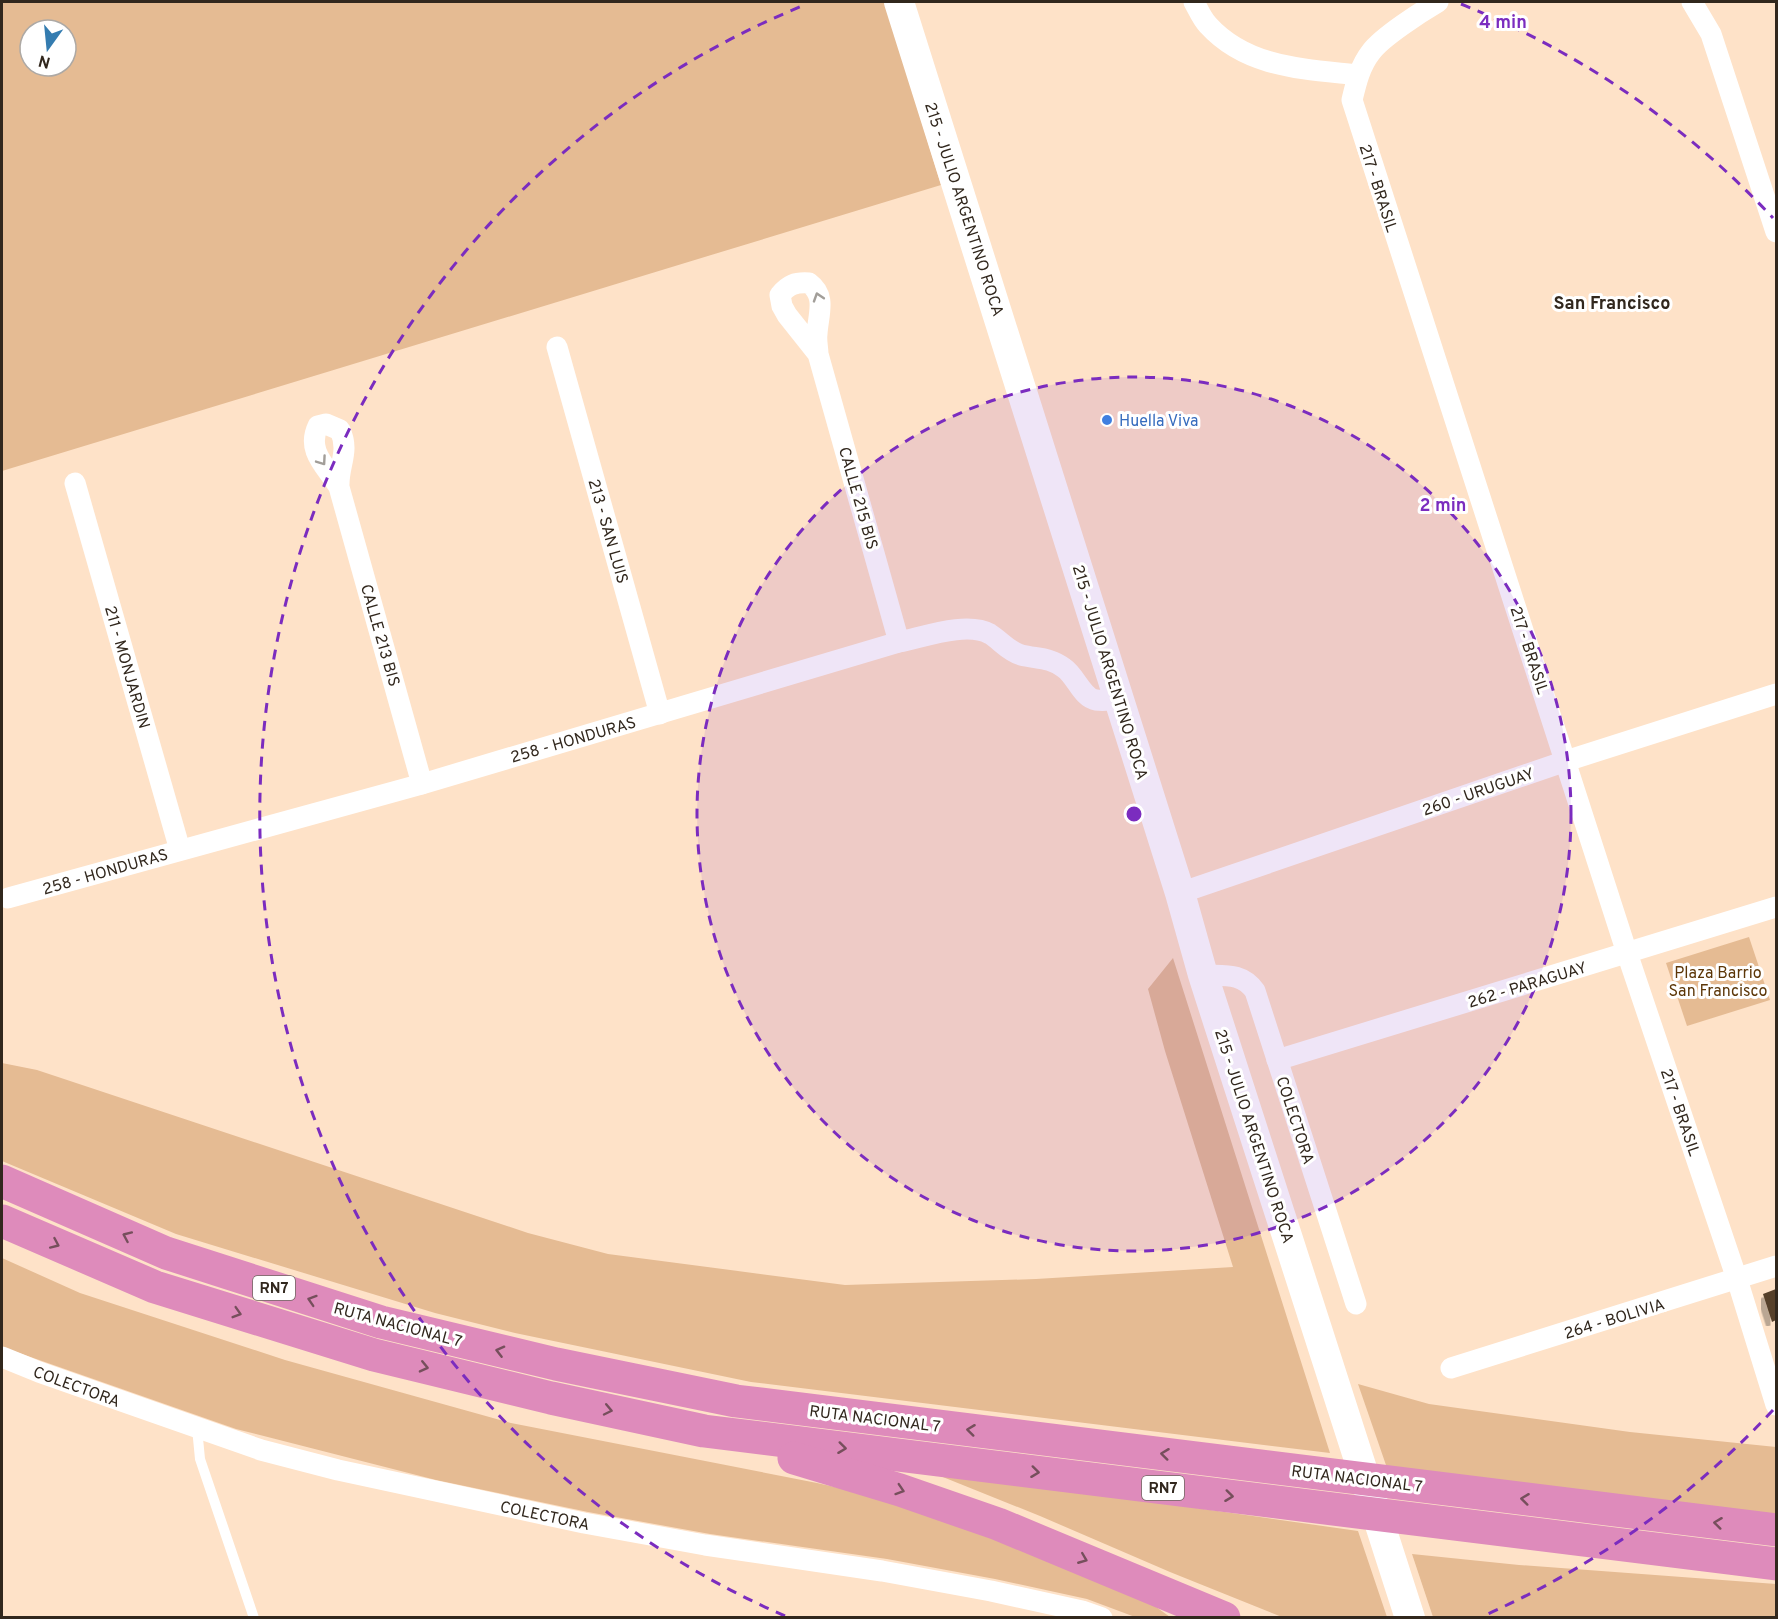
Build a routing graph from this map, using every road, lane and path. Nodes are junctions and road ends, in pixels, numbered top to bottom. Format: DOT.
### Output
graph roads {
  1 [pos="899,2"];
  2 [pos="1194,2"];
  3 [pos="1438,2"];
  4 [pos="1692,2"];
  5 [pos="1358,75"];
  6 [pos="1776,232"];
  7 [pos="557,347"];
  8 [pos="818,354"];
  9 [pos="75,483"];
  10 [pos="339,487"];
  11 [pos="899,642"];
  12 [pos="1776,694"];
  13 [pos="1119,699"];
  14 [pos="660,714"];
  15 [pos="1566,761"];
  16 [pos="422,784"];
  17 [pos="180,850"];
  18 [pos="1180,893"];
  19 [pos="8,898"];
  20 [pos="1776,907"];
  21 [pos="1627,953"];
  22 [pos="1203,975"];
  23 [pos="1277,1060"];
  24 [pos="2,1181"];
  25 [pos="2,1221"];
  26 [pos="1776,1266"];
  27 [pos="1737,1279"];
  28 [pos="1356,1304"];
  29 [pos="2,1357"];
  30 [pos="1450,1368"];
  31 [pos="1776,1405"];
  32 [pos="197,1428"];
  33 [pos="704,1431"];
  34 [pos="1776,1530"];
  35 [pos="1776,1564"];
  36 [pos="254,1617"];
  37 [pos="1102,1617"];
  38 [pos="1224,1617"];
  39 [pos="1410,1617"];
  1 -- 13 [label="street, 215 - JULIO ARGENTINO ROCA"];
  2 -- 5 [label="street"];
  3 -- 5 [label="street"];
  4 -- 6 [label="street"];
  5 -- 15 [label="street, 217 - BRASIL"];
  7 -- 14 [label="street, 213 - SAN LUIS"];
  8 -- 11 [label="street, CALLE 215 BIS"];
  9 -- 17 [label="street, 211 - MONJARDIN"];
  10 -- 16 [label="street, CALLE 213 BIS"];
  11 -- 13 [label="street, 258 - HONDURAS"];
  11 -- 14 [label="street, 258 - HONDURAS"];
  12 -- 15 [label="street, 260 - URUGUAY"];
  13 -- 18 [label="street, 215 - JULIO ARGENTINO ROCA"];
  14 -- 16 [label="street, 258 - HONDURAS"];
  15 -- 18 [label="street, 260 - URUGUAY"];
  15 -- 21 [label="street, 217 - BRASIL"];
  16 -- 17 [label="street, 258 - HONDURAS"];
  17 -- 19 [label="street, 258 - HONDURAS"];
  18 -- 22 [label="street, 215 - JULIO ARGENTINO ROCA"];
  20 -- 21 [label="street, 262 - PARAGUAY"];
  21 -- 23 [label="street, 262 - PARAGUAY"];
  21 -- 27 [label="street, 217 - BRASIL"];
  22 -- 23 [label="street, COLECTORA"];
  22 -- 39 [label="street, 215 - JULIO ARGENTINO ROCA"];
  23 -- 28 [label="street, COLECTORA"];
  34 -- 24 [label="highway, RUTA NACIONAL 7 / RN7, one-way"];
  25 -- 33 [label="highway, RUTA NACIONAL 7 / RN7, one-way"];
  26 -- 27 [label="street, 264 - BOLIVIA"];
  27 -- 30 [label="street, 264 - BOLIVIA"];
  27 -- 31 [label="street, 217 - BRASIL"];
  29 -- 32 [label="street, COLECTORA"];
  32 -- 36 [label="lane"];
  32 -- 37 [label="street, COLECTORA"];
  33 -- 35 [label="highway, RUTA NACIONAL 7 / RN7, one-way"];
  33 -- 38 [label="highway, one-way"];
}
